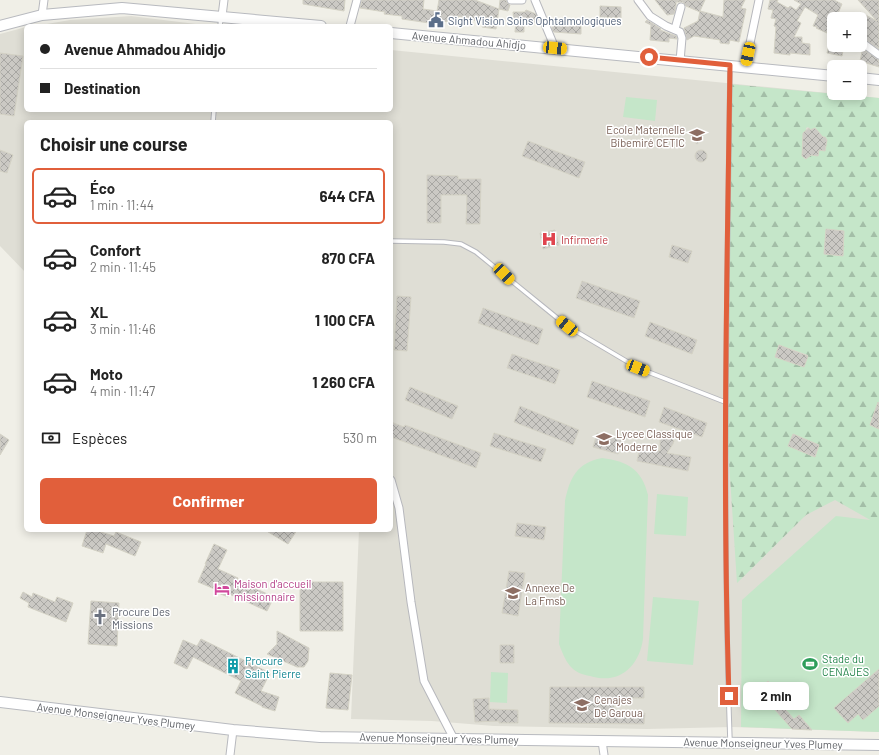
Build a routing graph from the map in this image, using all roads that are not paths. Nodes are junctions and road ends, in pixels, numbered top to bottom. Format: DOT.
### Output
graph roads {
  1 [pos="44,0"];
  2 [pos="224,0"];
  3 [pos="357,0"];
  4 [pos="511,0"];
  5 [pos="522,0"];
  6 [pos="536,0"];
  7 [pos="638,0"];
  8 [pos="760,0"];
  9 [pos="681,7"];
  10 [pos="42,16"];
  11 [pos="221,21"];
  12 [pos="281,24"];
  13 [pos="351,24"];
  14 [pos="0,26"];
  15 [pos="675,29"];
  16 [pos="393,33"];
  17 [pos="867,46"];
  18 [pos="555,48"];
  19 [pos="879,55"];
  20 [pos="680,60"];
  21 [pos="730,65"];
  22 [pos="745,67"];
  23 [pos="827,75"];
  24 [pos="867,79"];
  25 [pos="879,80"];
  26 [pos="393,241"];
  27 [pos="725,402"];
  28 [pos="393,487"];
  29 [pos="0,702"];
  30 [pos="233,730"];
  31 [pos="454,739"];
  32 [pos="602,741"];
  33 [pos="730,742"];
  34 [pos="879,745"];
  35 [pos="230,755"];
  36 [pos="604,755"];
  1 -- 10 [label="street"];
  2 -- 11 [label="street"];
  3 -- 13 [label="street"];
  4 -- 5 [label="street"];
  6 -- 18 [label="street"];
  7 -- 15 [label="street"];
  8 -- 22 [label="street"];
  9 -- 15 [label="street"];
  10 -- 11 [label="main road"];
  10 -- 14 [label="main road"];
  11 -- 12 [label="main road"];
  15 -- 20 [label="street"];
  16 -- 18 [label="main road, Avenue Ahmadou Ahidjo"];
  17 -- 19 [label="street"];
  18 -- 20 [label="main road, Avenue Ahmadou Ahidjo"];
  20 -- 21 [label="main road, Avenue Ahmadou Ahidjo"];
  21 -- 22 [label="main road, Avenue Ahmadou Ahidjo"];
  21 -- 27 [label="lane"];
  22 -- 23 [label="main road, Avenue Ahmadou Ahidjo"];
  24 -- 25 [label="main road"];
  26 -- 27 [label="lane"];
  27 -- 33 [label="lane"];
  28 -- 31 [label="street"];
  29 -- 30 [label="main road, Avenue Monseigneur Yves Plumey"];
  30 -- 31 [label="main road, Avenue Monseigneur Yves Plumey"];
  30 -- 35 [label="street"];
  31 -- 32 [label="main road, Avenue Monseigneur Yves Plumey"];
  32 -- 33 [label="main road, Avenue Monseigneur Yves Plumey"];
  32 -- 36 [label="street"];
  33 -- 34 [label="main road, Avenue Monseigneur Yves Plumey"];
}
